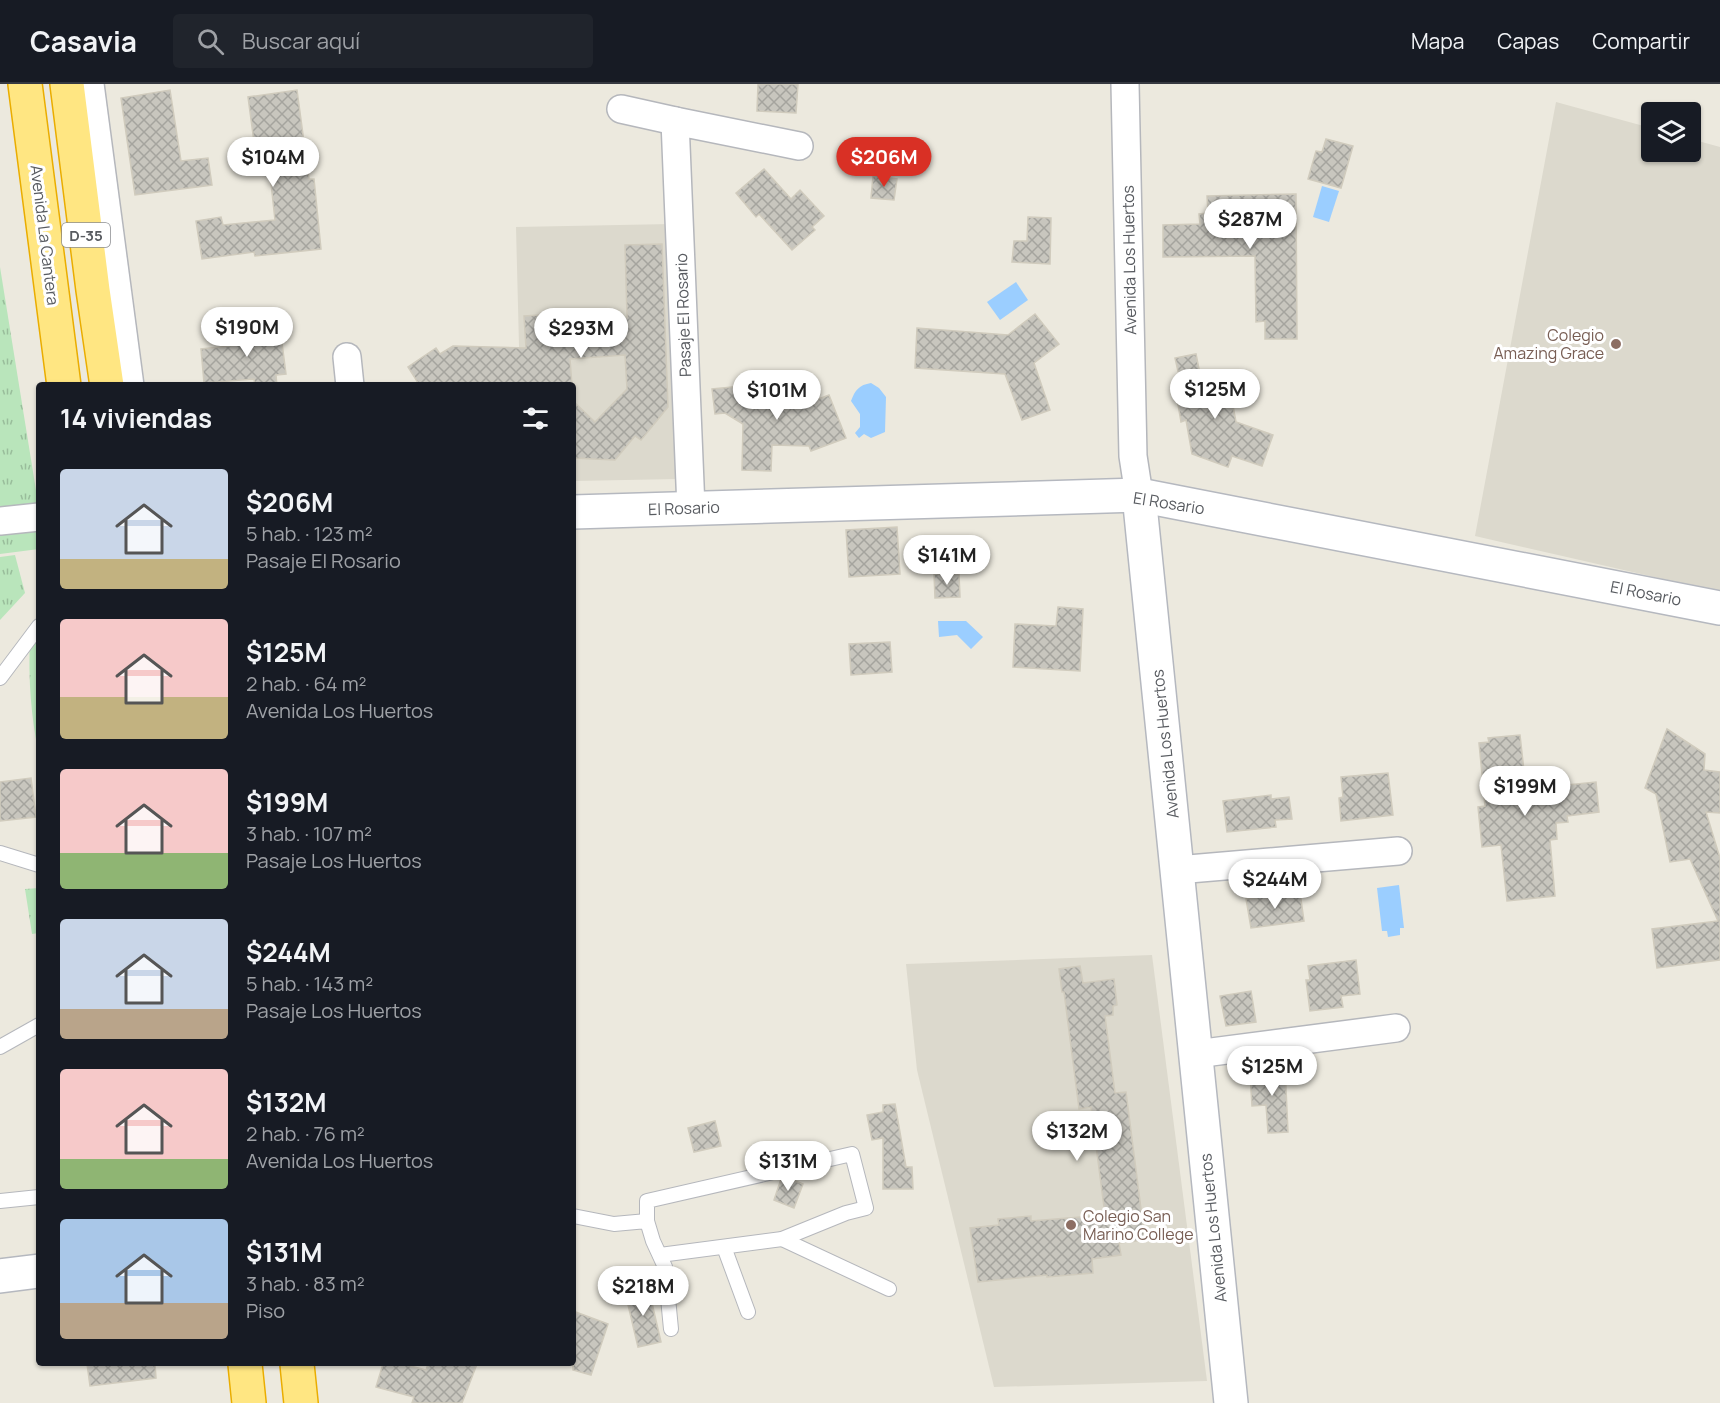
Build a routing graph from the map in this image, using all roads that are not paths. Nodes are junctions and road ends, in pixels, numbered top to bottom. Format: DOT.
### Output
graph roads {
  1 [pos="25,84"];
  2 [pos="67,84"];
  3 [pos="90,84"];
  4 [pos="1125,84"];
  5 [pos="621,109"];
  6 [pos="675,121"];
  7 [pos="800,146"];
  8 [pos="347,357"];
  9 [pos="63,382"];
  10 [pos="106,382"];
  11 [pos="129,382"];
  12 [pos="350,382"];
  13 [pos="1139,495"];
  14 [pos="691,508"];
  15 [pos="576,512"];
  16 [pos="36,517"];
  17 [pos="0,521"];
  18 [pos="1720,608"];
  19 [pos="36,630"];
  20 [pos="1,675"];
  21 [pos="1398,851"];
  22 [pos="0,853"];
  23 [pos="36,864"];
  24 [pos="1177,870"];
  25 [pos="36,1027"];
  26 [pos="1396,1028"];
  27 [pos="0,1047"];
  28 [pos="1196,1054"];
  29 [pos="36,1197"];
  30 [pos="0,1201"];
  31 [pos="576,1217"];
  32 [pos="647,1221"];
  33 [pos="782,1239"];
  34 [pos="724,1247"];
  35 [pos="660,1255"];
  36 [pos="36,1271"];
  37 [pos="0,1276"];
  38 [pos="889,1289"];
  39 [pos="748,1312"];
  40 [pos="671,1329"];
  41 [pos="245,1366"];
  42 [pos="297,1366"];
  43 [pos="249,1403"];
  44 [pos="301,1403"];
  45 [pos="1231,1403"];
  1 -- 9 [label="highway, Avenida La Cantera / D-35"];
  2 -- 10 [label="highway, D-35"];
  3 -- 11 [label="street"];
  4 -- 13 [label="street, Avenida Los Huertos"];
  5 -- 6 [label="street"];
  6 -- 7 [label="street"];
  6 -- 14 [label="street, Pasaje El Rosario"];
  8 -- 12 [label="street"];
  13 -- 14 [label="street, El Rosario"];
  13 -- 18 [label="street, El Rosario"];
  13 -- 24 [label="street, Avenida Los Huertos"];
  14 -- 15 [label="street, El Rosario"];
  16 -- 17 [label="street"];
  19 -- 20 [label="lane"];
  21 -- 24 [label="street"];
  22 -- 23 [label="lane"];
  24 -- 28 [label="street, Avenida Los Huertos"];
  25 -- 27 [label="lane"];
  26 -- 28 [label="street"];
  28 -- 45 [label="street, Avenida Los Huertos"];
  29 -- 30 [label="lane"];
  31 -- 32 [label="lane"];
  32 -- 33 [label="lane"];
  32 -- 35 [label="lane"];
  33 -- 34 [label="lane"];
  33 -- 38 [label="lane"];
  34 -- 35 [label="lane"];
  34 -- 39 [label="lane"];
  35 -- 40 [label="lane"];
  36 -- 37 [label="street"];
  41 -- 43 [label="highway"];
  42 -- 44 [label="highway"];
}
